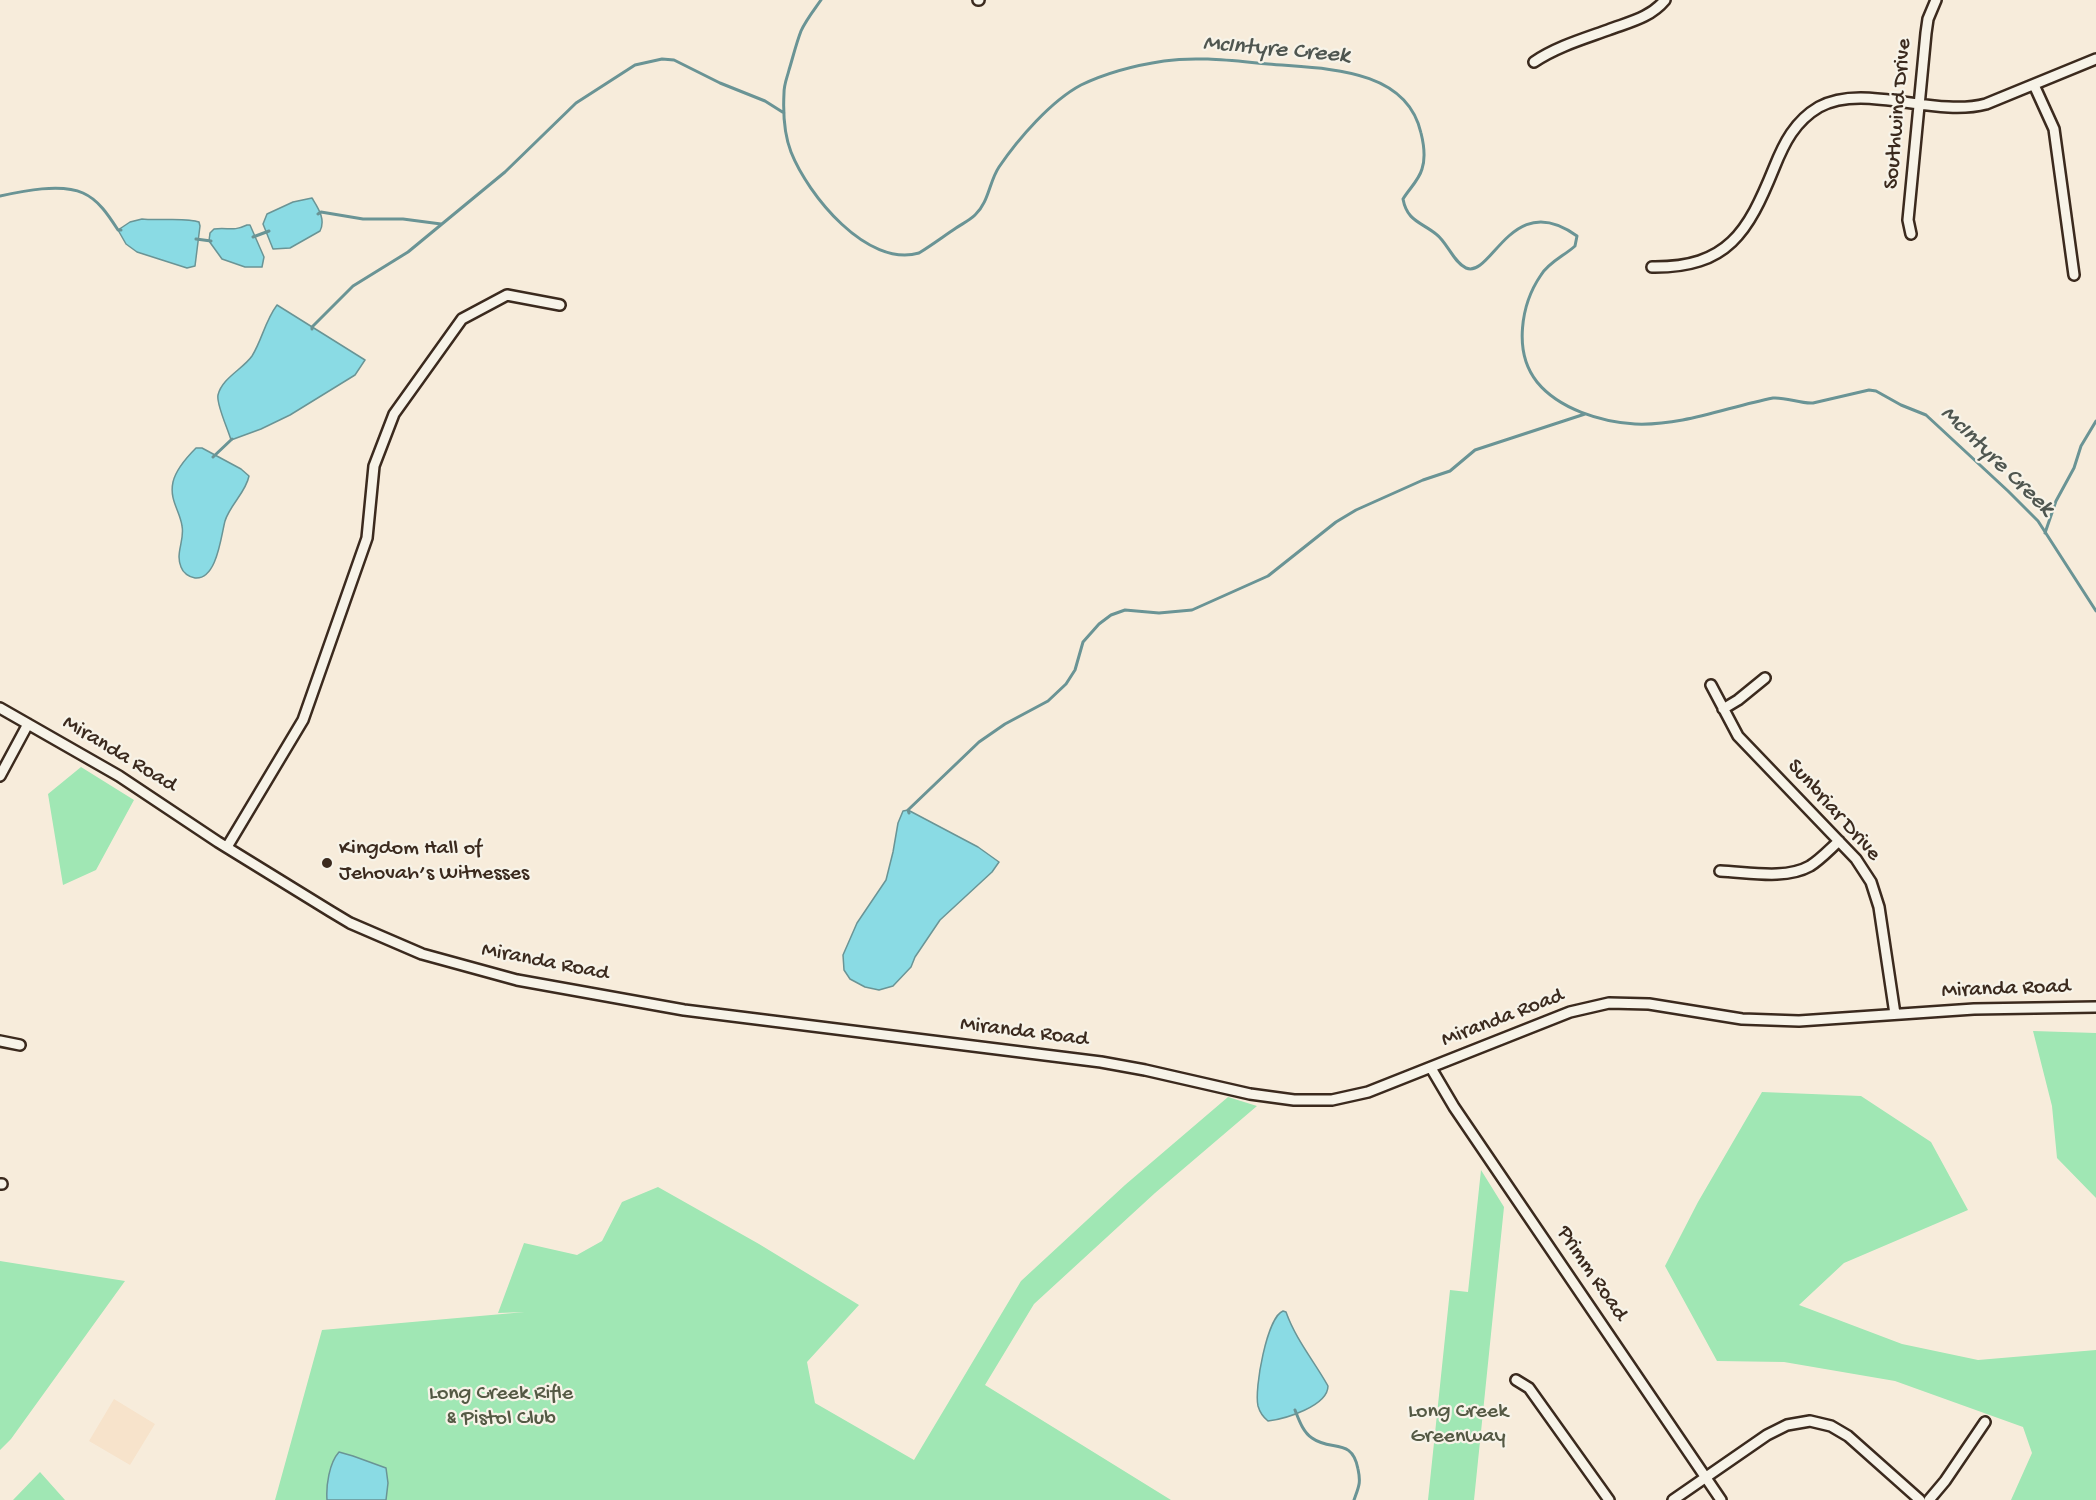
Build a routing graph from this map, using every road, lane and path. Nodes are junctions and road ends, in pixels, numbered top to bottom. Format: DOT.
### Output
graph roads {
  1 [pos="1665,0"];
  2 [pos="1936,0"];
  3 [pos="2096,59"];
  4 [pos="1534,62"];
  5 [pos="2034,85"];
  6 [pos="1920,105"];
  7 [pos="1911,234"];
  8 [pos="1652,267"];
  9 [pos="2074,275"];
  10 [pos="560,305"];
  11 [pos="1765,678"];
  12 [pos="1711,685"];
  13 [pos="0,708"];
  14 [pos="1723,709"];
  15 [pos="28,724"];
  16 [pos="0,776"];
  17 [pos="1839,841"];
  18 [pos="227,847"];
  19 [pos="1720,870"];
  20 [pos="2096,1007"];
  21 [pos="1895,1014"];
  22 [pos="0,1041"];
  23 [pos="20,1045"];
  24 [pos="1431,1068"];
  25 [pos="1516,1380"];
  26 [pos="1985,1422"];
  27 [pos="1705,1478"];
  28 [pos="1609,1500"];
  29 [pos="1673,1500"];
  30 [pos="1721,1500"];
  31 [pos="1920,1500"];
  32 [pos="1929,1500"];
  1 -- 4 [label="street"];
  2 -- 6 [label="street, Southwind Drive"];
  3 -- 5 [label="street"];
  5 -- 6 [label="street"];
  5 -- 9 [label="street"];
  6 -- 7 [label="street, Southwind Drive"];
  6 -- 8 [label="street"];
  10 -- 18 [label="street"];
  11 -- 14 [label="street"];
  12 -- 14 [label="street, Sunbriar Drive"];
  13 -- 15 [label="street, Miranda Road"];
  14 -- 17 [label="street, Sunbriar Drive"];
  15 -- 16 [label="street"];
  15 -- 18 [label="street, Miranda Road"];
  17 -- 19 [label="street"];
  17 -- 21 [label="street, Sunbriar Drive"];
  18 -- 24 [label="street, Miranda Road"];
  20 -- 21 [label="street, Miranda Road"];
  21 -- 24 [label="street, Miranda Road"];
  22 -- 23 [label="street"];
  24 -- 27 [label="street, Primm Road"];
  25 -- 28 [label="street"];
  26 -- 32 [label="street"];
  27 -- 29 [label="street"];
  27 -- 30 [label="street, Primm Road"];
  27 -- 31 [label="street"];
}
